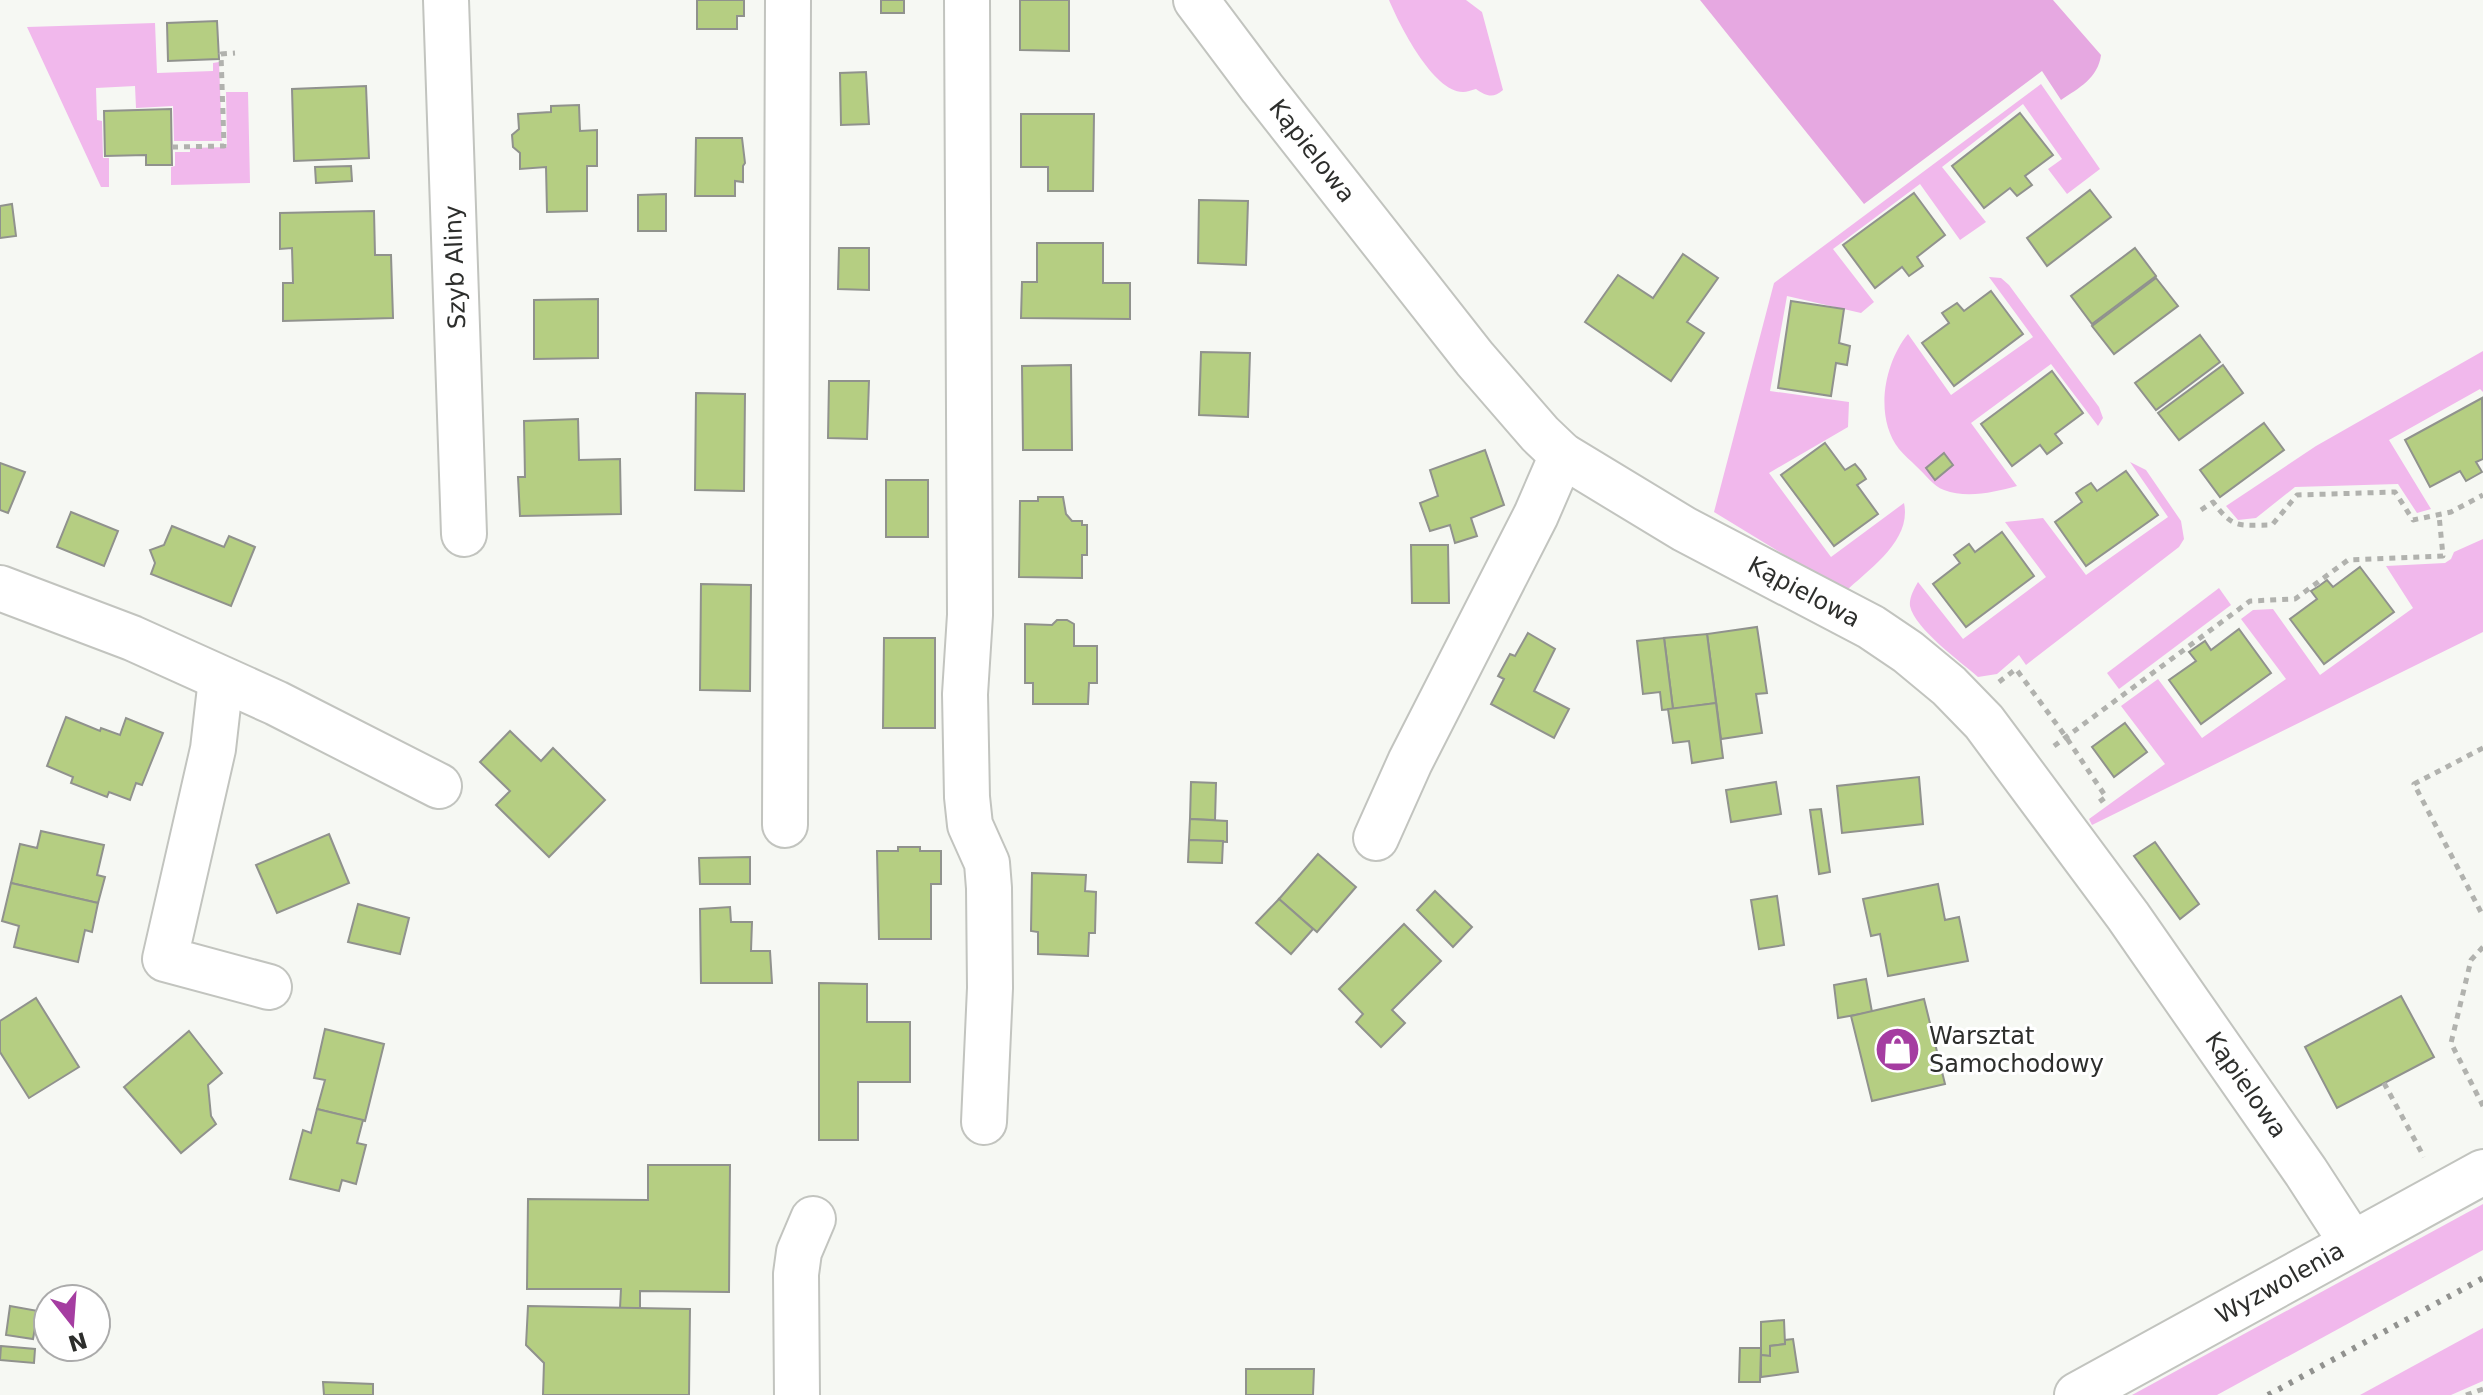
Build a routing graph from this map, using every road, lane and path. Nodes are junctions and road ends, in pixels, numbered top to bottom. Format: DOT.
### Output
graph roads {
  1 [pos="446,0"];
  2 [pos="788,0"];
  3 [pos="967,0"];
  4 [pos="1196,0"];
  5 [pos="235,53"];
  6 [pos="172,147"];
  7 [pos="1562,455"];
  8 [pos="2483,495"];
  9 [pos="2201,510"];
  10 [pos="2439,515"];
  11 [pos="464,534"];
  12 [pos="0,588"];
  13 [pos="221,679"];
  14 [pos="2483,748"];
  15 [pos="2021,771"];
  16 [pos="439,786"];
  17 [pos="785,825"];
  18 [pos="1376,838"];
  19 [pos="2483,916"];
  20 [pos="2483,947"];
  21 [pos="269,987"];
  22 [pos="2384,1083"];
  23 [pos="2483,1106"];
  24 [pos="984,1122"];
  25 [pos="2429,1164"];
  26 [pos="2483,1172"];
  27 [pos="813,1219"];
  28 [pos="2352,1243"];
  29 [pos="2483,1389"];
  30 [pos="797,1395"];
  31 [pos="2077,1395"];
  32 [pos="2466,1395"];
  1 -- 11 [label="street, Szyb Aliny"];
  2 -- 17 [label="street"];
  3 -- 24 [label="street"];
  4 -- 7 [label="street, Kąpielowa"];
  5 -- 6 [label="path"];
  7 -- 15 [label="street, Kąpielowa"];
  7 -- 18 [label="street"];
  8 -- 10 [label="path"];
  9 -- 10 [label="path"];
  10 -- 15 [label="path"];
  12 -- 13 [label="street"];
  13 -- 16 [label="street"];
  13 -- 21 [label="street"];
  14 -- 19 [label="path"];
  15 -- 28 [label="street, Kąpielowa"];
  20 -- 23 [label="path"];
  22 -- 25 [label="path"];
  26 -- 28 [label="street, Wyzwolenia"];
  27 -- 30 [label="street"];
  28 -- 31 [label="street, Wyzwolenia"];
  29 -- 32 [label="path"];
}
